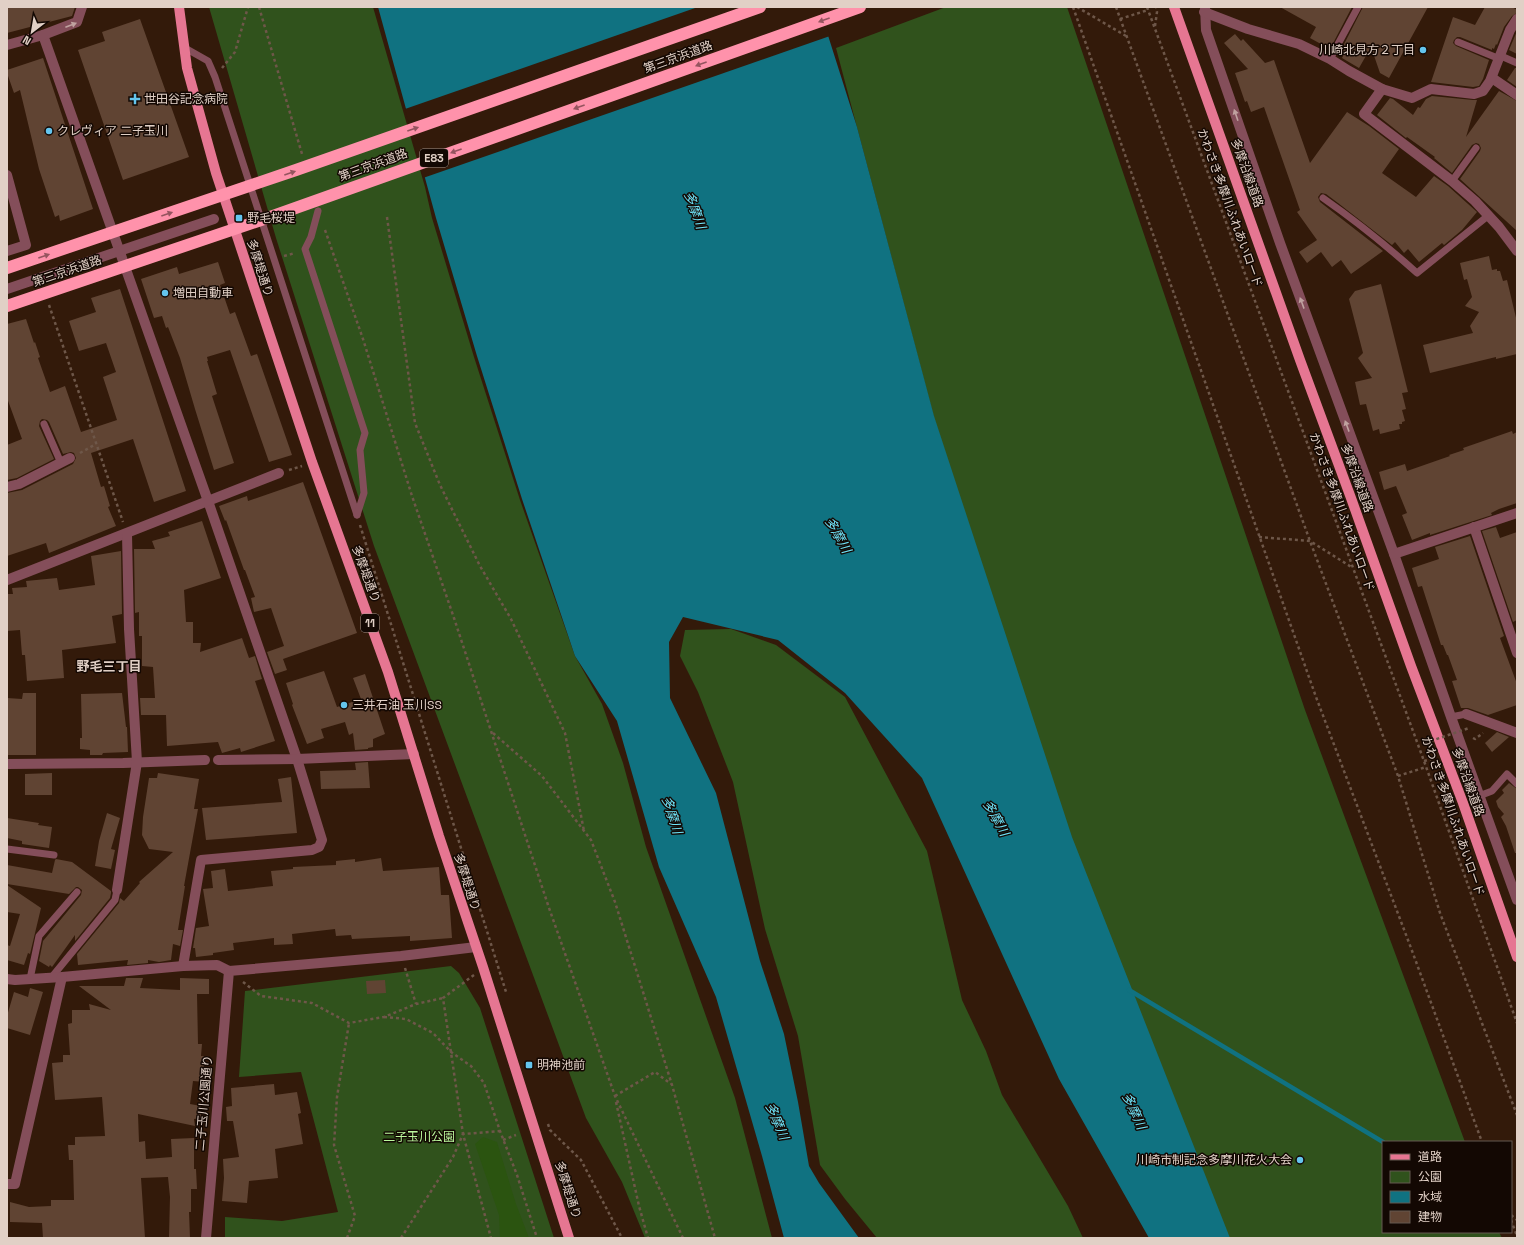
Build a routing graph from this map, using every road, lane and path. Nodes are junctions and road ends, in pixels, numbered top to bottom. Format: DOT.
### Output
graph roads {
  1 [pos="82,7"];
  2 [pos="179,7"];
  3 [pos="248,7"];
  4 [pos="259,7"];
  5 [pos="760,7"];
  6 [pos="860,7"];
  7 [pos="1074,7"];
  8 [pos="1077,7"];
  9 [pos="1116,7"];
  10 [pos="1156,7"];
  11 [pos="1174,7"];
  12 [pos="1358,7"];
  13 [pos="1148,9"];
  14 [pos="1204,10"];
  15 [pos="1120,19"];
  16 [pos="1517,19"];
  17 [pos="1155,29"];
  18 [pos="43,35"];
  19 [pos="1127,36"];
  20 [pos="1458,42"];
  21 [pos="7,45"];
  22 [pos="185,48"];
  23 [pos="1500,57"];
  24 [pos="1330,59"];
  25 [pos="1517,63"];
  26 [pos="216,77"];
  27 [pos="1492,78"];
  28 [pos="1382,89"];
  29 [pos="1517,96"];
  30 [pos="1476,148"];
  31 [pos="303,157"];
  32 [pos="7,175"];
  33 [pos="1452,181"];
  34 [pos="1322,198"];
  35 [pos="318,211"];
  36 [pos="1488,215"];
  37 [pos="387,217"];
  38 [pos="214,218"];
  39 [pos="119,250"];
  40 [pos="305,250"];
  41 [pos="7,251"];
  42 [pos="1517,251"];
  43 [pos="274,259"];
  44 [pos="7,268"];
  45 [pos="7,289"];
  46 [pos="47,299"];
  47 [pos="7,306"];
  48 [pos="44,424"];
  49 [pos="96,444"];
  50 [pos="70,458"];
  51 [pos="312,462"];
  52 [pos="61,463"];
  53 [pos="279,473"];
  54 [pos="7,487"];
  55 [pos="208,500"];
  56 [pos="1517,513"];
  57 [pos="357,515"];
  58 [pos="1474,527"];
  59 [pos="127,534"];
  60 [pos="1259,537"];
  61 [pos="1310,541"];
  62 [pos="1394,554"];
  63 [pos="1353,569"];
  64 [pos="7,580"];
  65 [pos="1517,652"];
  66 [pos="1466,714"];
  67 [pos="1450,717"];
  68 [pos="1469,728"];
  69 [pos="492,733"];
  70 [pos="1517,733"];
  71 [pos="1425,743"];
  72 [pos="414,754"];
  73 [pos="297,759"];
  74 [pos="1431,759"];
  75 [pos="205,760"];
  76 [pos="218,760"];
  77 [pos="137,762"];
  78 [pos="1424,762"];
  79 [pos="7,764"];
  80 [pos="1426,767"];
  81 [pos="1398,776"];
  82 [pos="1517,784"];
  83 [pos="1479,796"];
  84 [pos="584,831"];
  85 [pos="7,849"];
  86 [pos="54,855"];
  87 [pos="116,890"];
  88 [pos="77,892"];
  89 [pos="1517,900"];
  90 [pos="476,947"];
  91 [pos="401,956"];
  92 [pos="1517,957"];
  93 [pos="183,966"];
  94 [pos="483,967"];
  95 [pos="229,971"];
  96 [pos="62,977"];
  97 [pos="51,978"];
  98 [pos="7,979"];
  99 [pos="30,979"];
  100 [pos="444,998"];
  101 [pos="508,998"];
  102 [pos="416,1004"];
  103 [pos="384,1017"];
  104 [pos="349,1023"];
  105 [pos="1517,1024"];
  106 [pos="451,1052"];
  107 [pos="672,1085"];
  108 [pos="615,1096"];
  109 [pos="1517,1115"];
  110 [pos="547,1124"];
  111 [pos="500,1131"];
  112 [pos="464,1134"];
  113 [pos="516,1135"];
  114 [pos="503,1140"];
  115 [pos="1482,1141"];
  116 [pos="7,1184"];
  117 [pos="1512,1223"];
  118 [pos="1517,1236"];
  119 [pos="206,1238"];
  120 [pos="347,1238"];
  121 [pos="401,1238"];
  122 [pos="491,1238"];
  123 [pos="537,1238"];
  124 [pos="569,1238"];
  125 [pos="622,1238"];
  126 [pos="648,1238"];
  127 [pos="683,1238"];
  128 [pos="714,1238"];
  18 -- 1 [label="street, one-way"];
  2 -- 22 [label="main road, 多摩堤通り / 11"];
  3 -- 26 [label="path"];
  4 -- 31 [label="path"];
  44 -- 5 [label="highway, 第三京浜道路, one-way, bridge"];
  6 -- 47 [label="highway, 第三京浜道路 / E83, one-way, bridge"];
  7 -- 60 [label="path"];
  8 -- 19 [label="path"];
  9 -- 15 [label="path"];
  10 -- 17 [label="path"];
  11 -- 92 [label="main road, 多摩沿線道路"];
  12 -- 24 [label="lane"];
  13 -- 15 [label="path"];
  13 -- 17 [label="path, かわさき多摩川ふれあいロード"];
  14 -- 24 [label="street"];
  62 -- 14 [label="street, one-way"];
  15 -- 19 [label="path"];
  16 -- 23 [label="street"];
  17 -- 63 [label="path, かわさき多摩川ふれあいロード"];
  18 -- 21 [label="street"];
  18 -- 39 [label="street"];
  19 -- 61 [label="path"];
  20 -- 23 [label="lane"];
  22 -- 26 [label="lane"];
  22 -- 51 [label="main road, 多摩堤通り / 11"];
  23 -- 25 [label="lane"];
  23 -- 27 [label="street"];
  24 -- 28 [label="street"];
  26 -- 43 [label="lane"];
  27 -- 28 [label="street"];
  27 -- 29 [label="street"];
  28 -- 33 [label="street"];
  30 -- 33 [label="lane"];
  32 -- 41 [label="street"];
  33 -- 36 [label="street"];
  34 -- 36 [label="lane"];
  35 -- 40 [label="lane"];
  35 -- 69 [label="path"];
  36 -- 42 [label="street"];
  37 -- 84 [label="path"];
  38 -- 39 [label="street"];
  39 -- 45 [label="street"];
  39 -- 55 [label="street"];
  40 -- 43 [label="path"];
  40 -- 57 [label="lane"];
  43 -- 57 [label="lane"];
  46 -- 49 [label="path"];
  48 -- 52 [label="lane"];
  49 -- 50 [label="path"];
  49 -- 59 [label="path"];
  50 -- 52 [label="street"];
  51 -- 53 [label="path"];
  51 -- 72 [label="main road, 多摩堤通り / 11"];
  52 -- 54 [label="street"];
  53 -- 55 [label="street"];
  55 -- 59 [label="street"];
  55 -- 73 [label="street"];
  56 -- 58 [label="street"];
  57 -- 101 [label="path"];
  58 -- 62 [label="street"];
  58 -- 65 [label="street"];
  59 -- 64 [label="street"];
  59 -- 77 [label="street"];
  60 -- 61 [label="path"];
  60 -- 115 [label="path"];
  61 -- 63 [label="path"];
  61 -- 81 [label="path"];
  62 -- 67 [label="street"];
  63 -- 78 [label="path, かわさき多摩川ふれあいロード"];
  66 -- 67 [label="lane"];
  66 -- 70 [label="street"];
  67 -- 83 [label="street"];
  68 -- 71 [label="path, bridge"];
  69 -- 84 [label="path"];
  69 -- 108 [label="path"];
  72 -- 73 [label="street"];
  72 -- 90 [label="main road, 多摩堤通り / 11"];
  73 -- 76 [label="street"];
  73 -- 93 [label="street"];
  74 -- 78 [label="path"];
  75 -- 77 [label="street"];
  77 -- 79 [label="street"];
  77 -- 87 [label="street"];
  78 -- 80 [label="path, かわさき多摩川ふれあいロード"];
  80 -- 81 [label="path"];
  80 -- 105 [label="path, かわさき多摩川ふれあいロード"];
  81 -- 109 [label="path"];
  82 -- 83 [label="lane"];
  83 -- 89 [label="street"];
  84 -- 107 [label="path"];
  85 -- 86 [label="lane"];
  87 -- 97 [label="lane"];
  88 -- 99 [label="lane"];
  90 -- 91 [label="street"];
  90 -- 94 [label="main road, 多摩堤通り / 11"];
  91 -- 95 [label="street"];
  91 -- 102 [label="path"];
  93 -- 95 [label="street"];
  93 -- 96 [label="street"];
  94 -- 100 [label="path"];
  94 -- 124 [label="main road, 多摩堤通り / 11"];
  95 -- 104 [label="path"];
  95 -- 119 [label="street, 二子玉川公園通り"];
  96 -- 97 [label="street"];
  96 -- 116 [label="street"];
  97 -- 99 [label="street"];
  98 -- 99 [label="street"];
  100 -- 102 [label="path"];
  100 -- 106 [label="path"];
  102 -- 103 [label="path"];
  103 -- 104 [label="path"];
  103 -- 106 [label="path"];
  104 -- 120 [label="path"];
  106 -- 111 [label="path"];
  106 -- 112 [label="path"];
  107 -- 108 [label="path"];
  107 -- 128 [label="path"];
  108 -- 126 [label="path"];
  108 -- 127 [label="path"];
  110 -- 125 [label="path"];
  111 -- 112 [label="path"];
  111 -- 114 [label="path"];
  112 -- 121 [label="path"];
  112 -- 122 [label="path"];
  113 -- 114 [label="path"];
  114 -- 123 [label="path"];
  117 -- 118 [label="path"];
}
